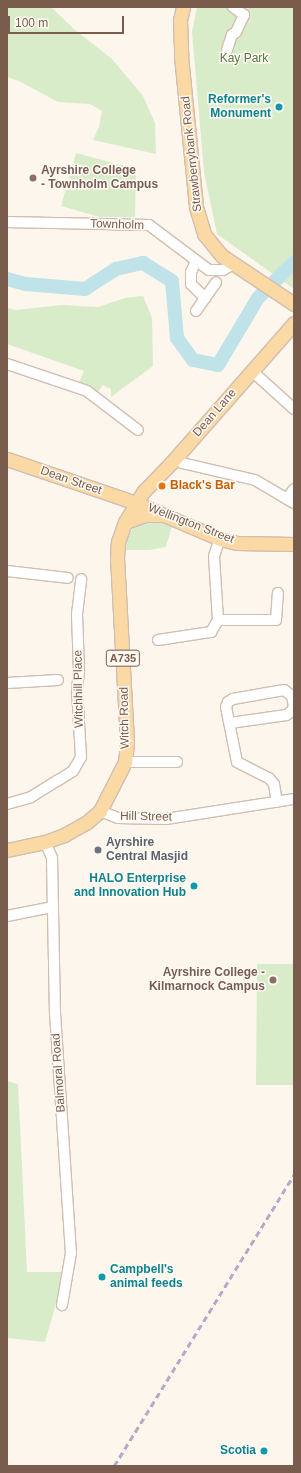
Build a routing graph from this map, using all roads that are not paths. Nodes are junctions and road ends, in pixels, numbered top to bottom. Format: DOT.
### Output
graph roads {
  1 [pos="183,7"];
  2 [pos="233,7"];
  3 [pos="227,50"];
  4 [pos="7,222"];
  5 [pos="196,261"];
  6 [pos="234,264"];
  7 [pos="216,282"];
  8 [pos="205,298"];
  9 [pos="294,304"];
  10 [pos="196,311"];
  11 [pos="294,323"];
  12 [pos="7,364"];
  13 [pos="252,371"];
  14 [pos="294,409"];
  15 [pos="138,430"];
  16 [pos="7,459"];
  17 [pos="182,463"];
  18 [pos="294,489"];
  19 [pos="291,501"];
  20 [pos="136,503"];
  21 [pos="164,515"];
  22 [pos="125,522"];
  23 [pos="220,539"];
  24 [pos="294,544"];
  25 [pos="7,571"];
  26 [pos="68,578"];
  27 [pos="81,579"];
  28 [pos="278,593"];
  29 [pos="218,620"];
  30 [pos="158,640"];
  31 [pos="58,680"];
  32 [pos="7,683"];
  33 [pos="230,723"];
  34 [pos="125,762"];
  35 [pos="177,762"];
  36 [pos="294,799"];
  37 [pos="277,802"];
  38 [pos="7,804"];
  39 [pos="100,811"];
  40 [pos="45,842"];
  41 [pos="7,850"];
  42 [pos="53,907"];
  43 [pos="7,916"];
  44 [pos="62,1305"];
  1 -- 6 [label="main road, Strawberrybank Road"];
  2 -- 3 [label="street"];
  4 -- 5 [label="street, Townholm"];
  5 -- 6 [label="street, Townholm"];
  5 -- 8 [label="street"];
  6 -- 9 [label="main road, Strawberrybank Road"];
  7 -- 8 [label="street"];
  8 -- 10 [label="street"];
  11 -- 13 [label="main road, Dean Lane / A735"];
  12 -- 15 [label="street"];
  13 -- 14 [label="street"];
  13 -- 20 [label="main road, Dean Lane / A735"];
  16 -- 20 [label="main road, Dean Street"];
  17 -- 19 [label="street"];
  18 -- 19 [label="street"];
  20 -- 21 [label="main road, Wellington Street"];
  20 -- 22 [label="main road, Witch Road / A735"];
  21 -- 22 [label="main road"];
  21 -- 23 [label="main road, Wellington Street"];
  22 -- 34 [label="main road, Witch Road / A735"];
  23 -- 24 [label="main road, Wellington Street"];
  23 -- 29 [label="street"];
  25 -- 26 [label="street"];
  27 -- 38 [label="street, Witchhill Place"];
  28 -- 29 [label="street"];
  29 -- 30 [label="street"];
  31 -- 32 [label="street"];
  33 -- 33 [label="street"];
  33 -- 37 [label="street"];
  34 -- 35 [label="street"];
  34 -- 39 [label="main road, Witch Road / A735"];
  36 -- 37 [label="street, Hill Street"];
  37 -- 39 [label="street, Hill Street"];
  39 -- 40 [label="main road, A735"];
  40 -- 41 [label="main road, A735"];
  40 -- 42 [label="street, Balmoral Road"];
  42 -- 43 [label="street"];
  42 -- 44 [label="street, Balmoral Road"];
}
